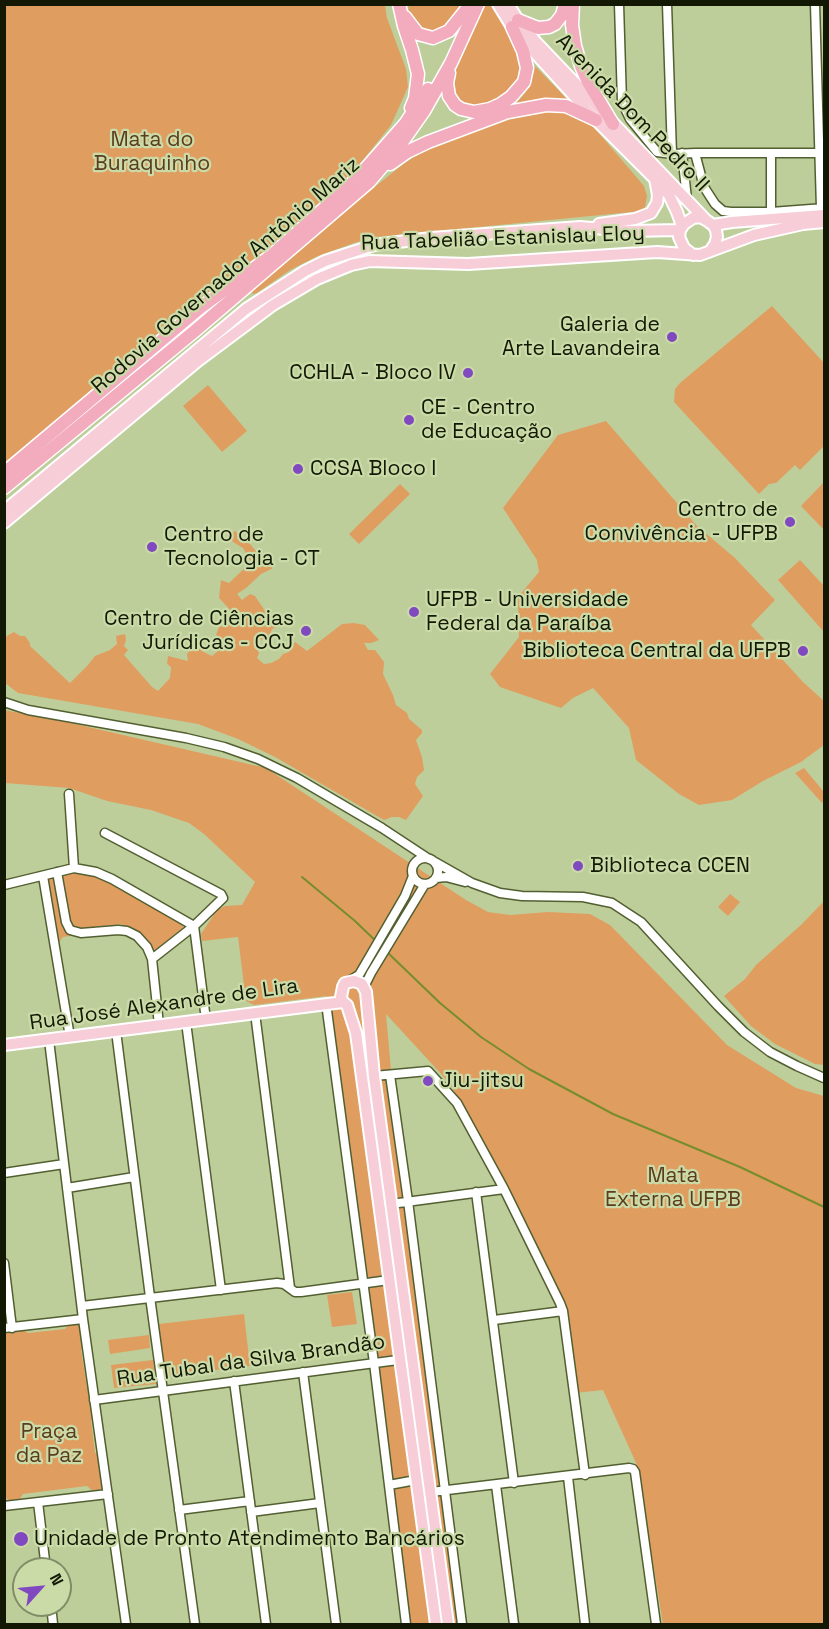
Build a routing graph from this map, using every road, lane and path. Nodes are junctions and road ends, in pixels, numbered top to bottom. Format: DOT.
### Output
graph roads {
  1 [pos="478,4"];
  2 [pos="498,4"];
  3 [pos="508,4"];
  4 [pos="565,4"];
  5 [pos="573,4"];
  6 [pos="619,4"];
  7 [pos="667,4"];
  8 [pos="815,4"];
  9 [pos="399,5"];
  10 [pos="470,5"];
  11 [pos="515,23"];
  12 [pos="451,63"];
  13 [pos="596,120"];
  14 [pos="405,124"];
  15 [pos="613,124"];
  16 [pos="682,153"];
  17 [pos="695,153"];
  18 [pos="771,153"];
  19 [pos="822,153"];
  20 [pos="672,154"];
  21 [pos="685,173"];
  22 [pos="655,179"];
  23 [pos="369,182"];
  24 [pos="672,184"];
  25 [pos="687,199"];
  26 [pos="823,210"];
  27 [pos="771,212"];
  28 [pos="710,222"];
  29 [pos="825,222"];
  30 [pos="580,227"];
  31 [pos="681,228"];
  32 [pos="711,250"];
  33 [pos="694,255"];
  34 [pos="4,473"];
  35 [pos="4,488"];
  36 [pos="4,511"];
  37 [pos="4,523"];
  38 [pos="4,702"];
  39 [pos="69,794"];
  40 [pos="105,833"];
  41 [pos="402,840"];
  42 [pos="432,861"];
  43 [pos="416,862"];
  44 [pos="74,868"];
  45 [pos="57,872"];
  46 [pos="42,876"];
  47 [pos="413,876"];
  48 [pos="436,878"];
  49 [pos="472,883"];
  50 [pos="425,884"];
  51 [pos="4,885"];
  52 [pos="194,926"];
  53 [pos="152,959"];
  54 [pos="367,971"];
  55 [pos="365,992"];
  56 [pos="344,993"];
  57 [pos="328,1003"];
  58 [pos="255,1013"];
  59 [pos="206,1020"];
  60 [pos="186,1022"];
  61 [pos="159,1025"];
  62 [pos="116,1031"];
  63 [pos="70,1037"];
  64 [pos="49,1040"];
  65 [pos="4,1045"];
  66 [pos="390,1075"];
  67 [pos="374,1076"];
  68 [pos="825,1078"];
  69 [pos="383,1140"];
  70 [pos="369,1141"];
  71 [pos="64,1164"];
  72 [pos="4,1173"];
  73 [pos="135,1177"];
  74 [pos="67,1188"];
  75 [pos="504,1189"];
  76 [pos="476,1192"];
  77 [pos="408,1201"];
  78 [pos="391,1204"];
  79 [pos="4,1263"];
  80 [pos="389,1280"];
  81 [pos="363,1283"];
  82 [pos="290,1288"];
  83 [pos="221,1290"];
  84 [pos="150,1297"];
  85 [pos="81,1306"];
  86 [pos="562,1311"];
  87 [pos="83,1319"];
  88 [pos="494,1320"];
  89 [pos="8,1328"];
  90 [pos="413,1358"];
  91 [pos="399,1359"];
  92 [pos="374,1363"];
  93 [pos="303,1372"];
  94 [pos="234,1381"];
  95 [pos="163,1390"];
  96 [pos="94,1400"];
  97 [pos="585,1475"];
  98 [pos="568,1477"];
  99 [pos="416,1480"];
  100 [pos="514,1483"];
  101 [pos="389,1485"];
  102 [pos="495,1485"];
  103 [pos="445,1491"];
  104 [pos="430,1492"];
  105 [pos="108,1494"];
  106 [pos="250,1501"];
  107 [pos="38,1502"];
  108 [pos="320,1503"];
  109 [pos="4,1506"];
  110 [pos="179,1510"];
  111 [pos="251,1512"];
  112 [pos="45,1557"];
  113 [pos="126,1624"];
  114 [pos="195,1624"];
  115 [pos="266,1624"];
  116 [pos="336,1624"];
  117 [pos="406,1624"];
  118 [pos="435,1624"];
  119 [pos="448,1624"];
  120 [pos="462,1624"];
  121 [pos="514,1624"];
  122 [pos="585,1624"];
  123 [pos="657,1624"];
  1 -- 12 [label="highway, Rodovia Governador Antônio Mariz"];
  2 -- 11 [label="main road, Avenida Dom Pedro II"];
  3 -- 11 [label="main road, Avenida Dom Pedro II"];
  4 -- 11 [label="highway"];
  5 -- 15 [label="highway"];
  6 -- 20 [label="street"];
  7 -- 20 [label="street"];
  8 -- 19 [label="street"];
  9 -- 10 [label="highway"];
  9 -- 14 [label="highway"];
  10 -- 14 [label="highway, Rodovia Governador Antônio Mariz"];
  11 -- 12 [label="highway"];
  11 -- 13 [label="main road, Avenida Dom Pedro II"];
  11 -- 15 [label="main road, Avenida Dom Pedro II"];
  12 -- 23 [label="highway, Rodovia Governador Antônio Mariz"];
  13 -- 22 [label="main road, Avenida Dom Pedro II"];
  13 -- 23 [label="highway"];
  14 -- 34 [label="highway, Rodovia Governador Antônio Mariz"];
  15 -- 24 [label="main road, Avenida Dom Pedro II"];
  16 -- 17 [label="street"];
  16 -- 20 [label="street"];
  16 -- 21 [label="street"];
  17 -- 18 [label="street"];
  17 -- 27 [label="street"];
  18 -- 19 [label="street"];
  18 -- 27 [label="street"];
  19 -- 26 [label="street"];
  21 -- 24 [label="street"];
  21 -- 25 [label="street"];
  22 -- 30 [label="main road"];
  22 -- 31 [label="main road, Avenida Dom Pedro II"];
  23 -- 35 [label="highway, Rodovia Governador Antônio Mariz"];
  24 -- 25 [label="main road, Avenida Dom Pedro II"];
  25 -- 28 [label="main road, Avenida Dom Pedro II"];
  26 -- 27 [label="street"];
  26 -- 28 [label="main road"];
  28 -- 31 [label="main road"];
  28 -- 32 [label="main road"];
  29 -- 32 [label="main road"];
  30 -- 31 [label="main road, Rua Tabelião Estanislau Eloy"];
  30 -- 36 [label="main road, Rua Tabelião Estanislau Eloy"];
  31 -- 33 [label="main road"];
  32 -- 33 [label="main road"];
  33 -- 37 [label="main road, Rua Tabelião Estanislau Eloy"];
  38 -- 41 [label="street"];
  39 -- 44 [label="street"];
  40 -- 52 [label="street"];
  41 -- 42 [label="street"];
  41 -- 43 [label="street"];
  42 -- 43 [label="street"];
  42 -- 48 [label="street"];
  42 -- 49 [label="street"];
  43 -- 47 [label="street"];
  44 -- 45 [label="street"];
  44 -- 52 [label="street"];
  45 -- 46 [label="street"];
  45 -- 53 [label="street"];
  46 -- 51 [label="street"];
  46 -- 63 [label="street"];
  47 -- 50 [label="street"];
  47 -- 54 [label="street"];
  48 -- 49 [label="street"];
  48 -- 50 [label="street"];
  49 -- 68 [label="street"];
  50 -- 54 [label="street"];
  52 -- 53 [label="street"];
  52 -- 59 [label="street"];
  53 -- 61 [label="street"];
  54 -- 55 [label="street"];
  54 -- 56 [label="street"];
  55 -- 56 [label="main road"];
  55 -- 56 [label="main road, Rua José Alexandre de Lira"];
  55 -- 67 [label="main road"];
  56 -- 57 [label="main road, Rua José Alexandre de Lira"];
  56 -- 70 [label="main road"];
  57 -- 58 [label="main road, Rua José Alexandre de Lira"];
  57 -- 81 [label="street"];
  58 -- 59 [label="main road, Rua José Alexandre de Lira"];
  58 -- 82 [label="street"];
  59 -- 60 [label="main road, Rua José Alexandre de Lira"];
  60 -- 61 [label="main road, Rua José Alexandre de Lira"];
  60 -- 83 [label="street"];
  61 -- 62 [label="main road, Rua José Alexandre de Lira"];
  62 -- 63 [label="main road, Rua José Alexandre de Lira"];
  62 -- 73 [label="street"];
  63 -- 64 [label="main road, Rua José Alexandre de Lira"];
  64 -- 65 [label="main road, Rua José Alexandre de Lira"];
  64 -- 71 [label="street"];
  66 -- 67 [label="street"];
  66 -- 75 [label="street"];
  66 -- 77 [label="street"];
  67 -- 69 [label="main road"];
  69 -- 70 [label="street"];
  69 -- 78 [label="main road"];
  70 -- 80 [label="main road"];
  71 -- 72 [label="street"];
  71 -- 74 [label="street"];
  73 -- 74 [label="street"];
  73 -- 84 [label="street"];
  74 -- 85 [label="street"];
  75 -- 76 [label="street"];
  75 -- 86 [label="street"];
  76 -- 77 [label="street"];
  76 -- 88 [label="street"];
  77 -- 78 [label="street"];
  77 -- 103 [label="street"];
  78 -- 90 [label="main road"];
  79 -- 89 [label="street"];
  80 -- 81 [label="street"];
  80 -- 91 [label="main road"];
  81 -- 82 [label="street"];
  81 -- 92 [label="street"];
  82 -- 83 [label="street"];
  83 -- 84 [label="street"];
  84 -- 85 [label="street"];
  84 -- 95 [label="street"];
  85 -- 87 [label="street"];
  86 -- 88 [label="street"];
  86 -- 97 [label="street"];
  87 -- 89 [label="street"];
  87 -- 96 [label="street"];
  88 -- 100 [label="street"];
  90 -- 91 [label="street, Rua Tubal da Silva Brandão"];
  90 -- 104 [label="main road"];
  91 -- 92 [label="street, Rua Tubal da Silva Brandão"];
  91 -- 99 [label="main road"];
  92 -- 93 [label="street, Rua Tubal da Silva Brandão"];
  92 -- 101 [label="street"];
  93 -- 94 [label="street, Rua Tubal da Silva Brandão"];
  93 -- 108 [label="street"];
  94 -- 95 [label="street, Rua Tubal da Silva Brandão"];
  94 -- 106 [label="street"];
  95 -- 96 [label="street, Rua Tubal da Silva Brandão"];
  95 -- 110 [label="street"];
  96 -- 105 [label="street"];
  97 -- 98 [label="street"];
  97 -- 123 [label="street"];
  98 -- 100 [label="street"];
  98 -- 122 [label="street"];
  99 -- 101 [label="street"];
  99 -- 118 [label="main road"];
  100 -- 102 [label="street"];
  101 -- 117 [label="street"];
  102 -- 103 [label="street"];
  102 -- 121 [label="street"];
  103 -- 104 [label="street"];
  103 -- 120 [label="street"];
  104 -- 119 [label="main road"];
  105 -- 107 [label="street"];
  105 -- 113 [label="street"];
  106 -- 110 [label="street"];
  106 -- 111 [label="street"];
  107 -- 109 [label="street"];
  107 -- 112 [label="street"];
  108 -- 111 [label="street"];
  108 -- 116 [label="street"];
  110 -- 114 [label="street"];
  111 -- 115 [label="street"];
}
